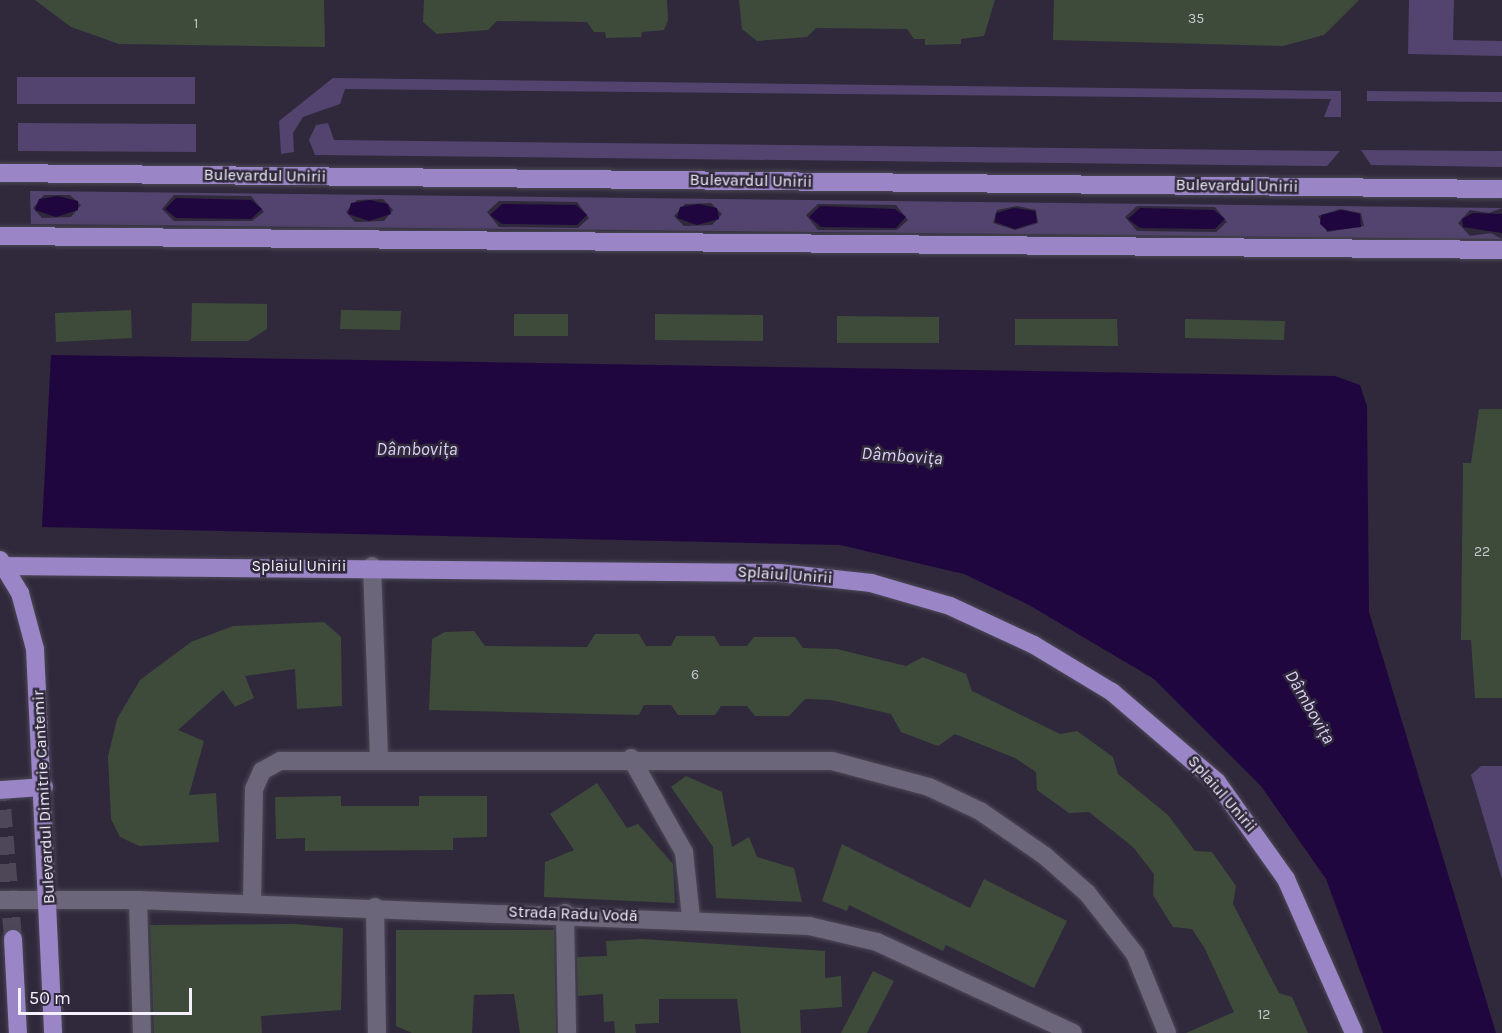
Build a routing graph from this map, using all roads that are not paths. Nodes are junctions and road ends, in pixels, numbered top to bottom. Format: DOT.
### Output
graph roads {
  1 [pos="0,173"];
  2 [pos="1502,189"];
  3 [pos="0,236"];
  4 [pos="1502,250"];
  5 [pos="2,564"];
  6 [pos="372,566"];
  7 [pos="631,758"];
  8 [pos="379,761"];
  9 [pos="44,787"];
  10 [pos="0,790"];
  11 [pos="50,898"];
  12 [pos="0,900"];
  13 [pos="138,900"];
  14 [pos="252,903"];
  15 [pos="375,907"];
  16 [pos="565,913"];
  17 [pos="691,918"];
  18 [pos="13,939"];
  19 [pos="18,1033"];
  20 [pos="53,1033"];
  21 [pos="142,1033"];
  22 [pos="377,1033"];
  23 [pos="567,1033"];
  24 [pos="1073,1033"];
  25 [pos="1167,1033"];
  26 [pos="1354,1033"];
  1 -- 2 [label="main road, Bulevardul Unirii"];
  3 -- 4 [label="main road"];
  5 -- 6 [label="main road, Splaiul Unirii"];
  5 -- 9 [label="main road, Bulevardul Dimitrie Cantemir"];
  6 -- 8 [label="street"];
  6 -- 26 [label="main road, Splaiul Unirii"];
  7 -- 8 [label="street"];
  7 -- 17 [label="street"];
  7 -- 25 [label="street"];
  8 -- 14 [label="street"];
  9 -- 10 [label="main road"];
  9 -- 11 [label="main road, Bulevardul Dimitrie Cantemir"];
  11 -- 12 [label="street, Strada Radu Vodă"];
  11 -- 13 [label="street, Strada Radu Vodă"];
  11 -- 20 [label="main road, Bulevardul Dimitrie Cantemir"];
  13 -- 14 [label="street, Strada Radu Vodă"];
  13 -- 21 [label="street"];
  14 -- 15 [label="street, Strada Radu Vodă"];
  15 -- 16 [label="street, Strada Radu Vodă"];
  15 -- 22 [label="street"];
  16 -- 17 [label="street, Strada Radu Vodă"];
  16 -- 23 [label="street"];
  17 -- 24 [label="street, Strada Radu Vodă"];
  18 -- 19 [label="main road"];
}
